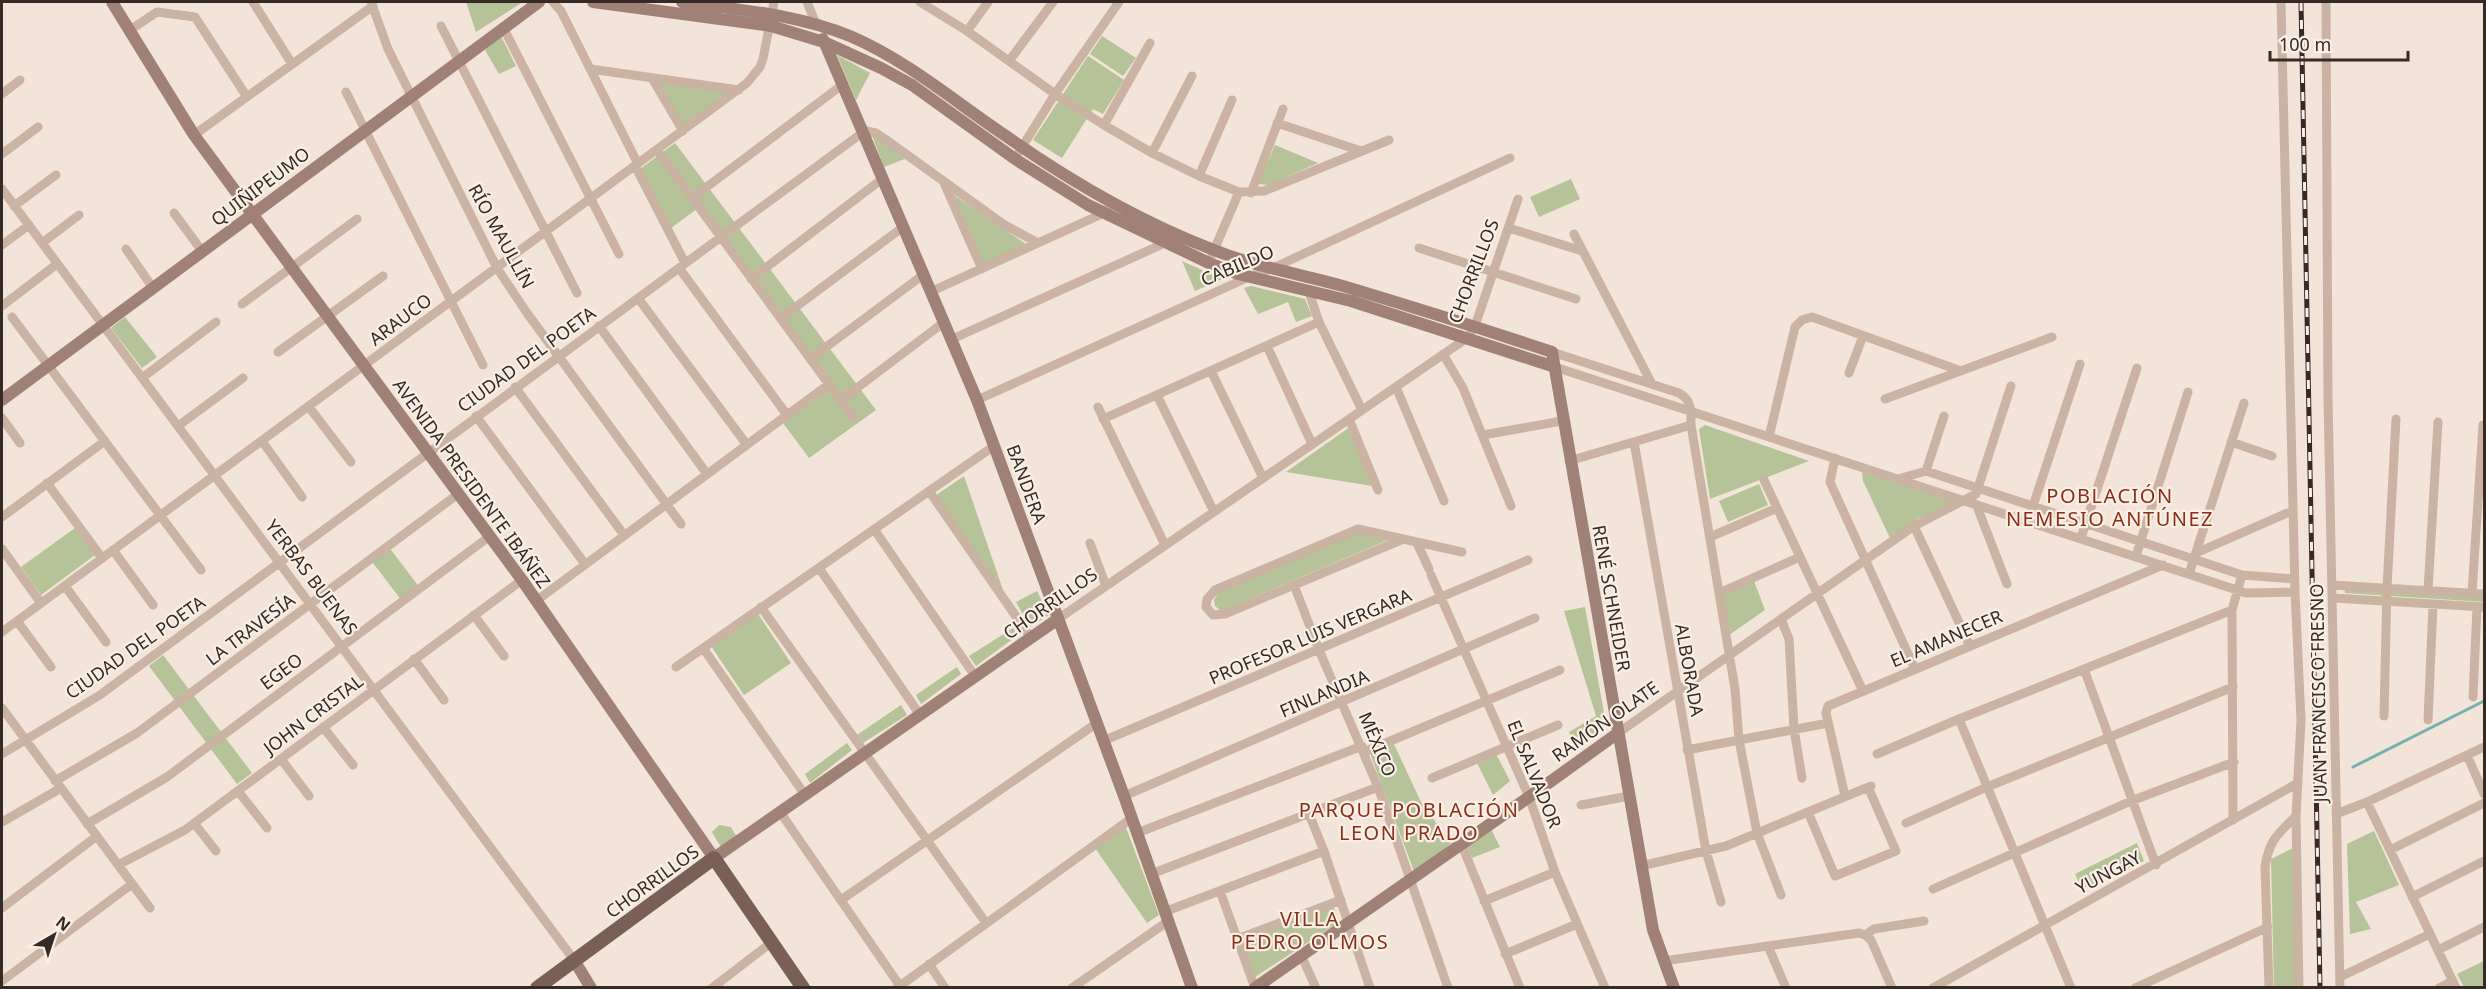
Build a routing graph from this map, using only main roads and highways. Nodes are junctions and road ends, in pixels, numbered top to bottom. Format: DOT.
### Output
graph roads {
  1 [pos="714,858"];
  2 [pos="537,987"];
  3 [pos="803,987"];
  1 -- 2 [label="main road, CHORRILLOS"];
  1 -- 3 [label="main road, AVENIDA PRESIDENTE IBÁÑEZ"];
}
